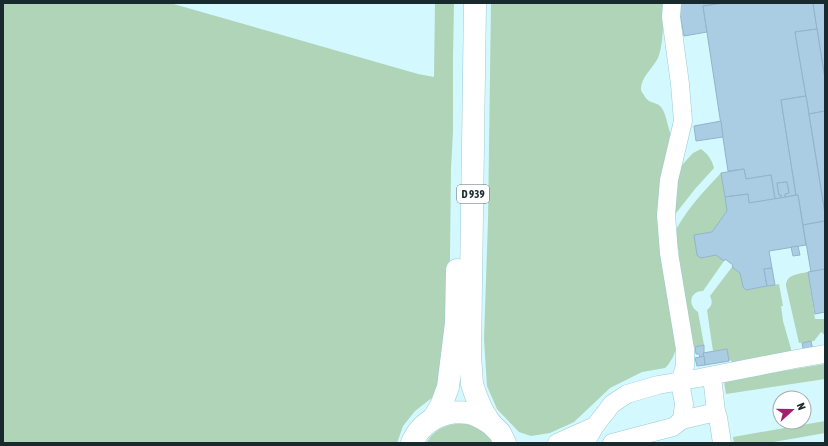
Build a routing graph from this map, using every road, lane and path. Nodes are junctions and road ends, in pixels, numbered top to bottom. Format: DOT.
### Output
graph roads {
  1 [pos="460,3"];
  2 [pos="475,3"];
  3 [pos="672,3"];
  4 [pos="825,354"];
  5 [pos="712,376"];
  6 [pos="680,382"];
  7 [pos="716,412"];
  8 [pos="433,419"];
  9 [pos="682,420"];
  10 [pos="594,426"];
  11 [pos="498,433"];
  12 [pos="412,443"];
  13 [pos="519,443"];
  14 [pos="557,443"];
  15 [pos="584,443"];
  16 [pos="612,443"];
  17 [pos="722,443"];
  1 -- 8 [label="main road, D 939"];
  2 -- 11 [label="main road, D 939"];
  3 -- 6 [label="lane"];
  4 -- 5 [label="lane"];
  5 -- 6 [label="lane"];
  5 -- 7 [label="lane"];
  6 -- 9 [label="lane"];
  6 -- 10 [label="lane"];
  7 -- 9 [label="lane"];
  7 -- 17 [label="lane"];
  8 -- 11 [label="main road"];
  8 -- 12 [label="main road"];
  9 -- 16 [label="lane"];
  10 -- 14 [label="lane"];
  10 -- 15 [label="lane"];
  11 -- 13 [label="lane"];
}
